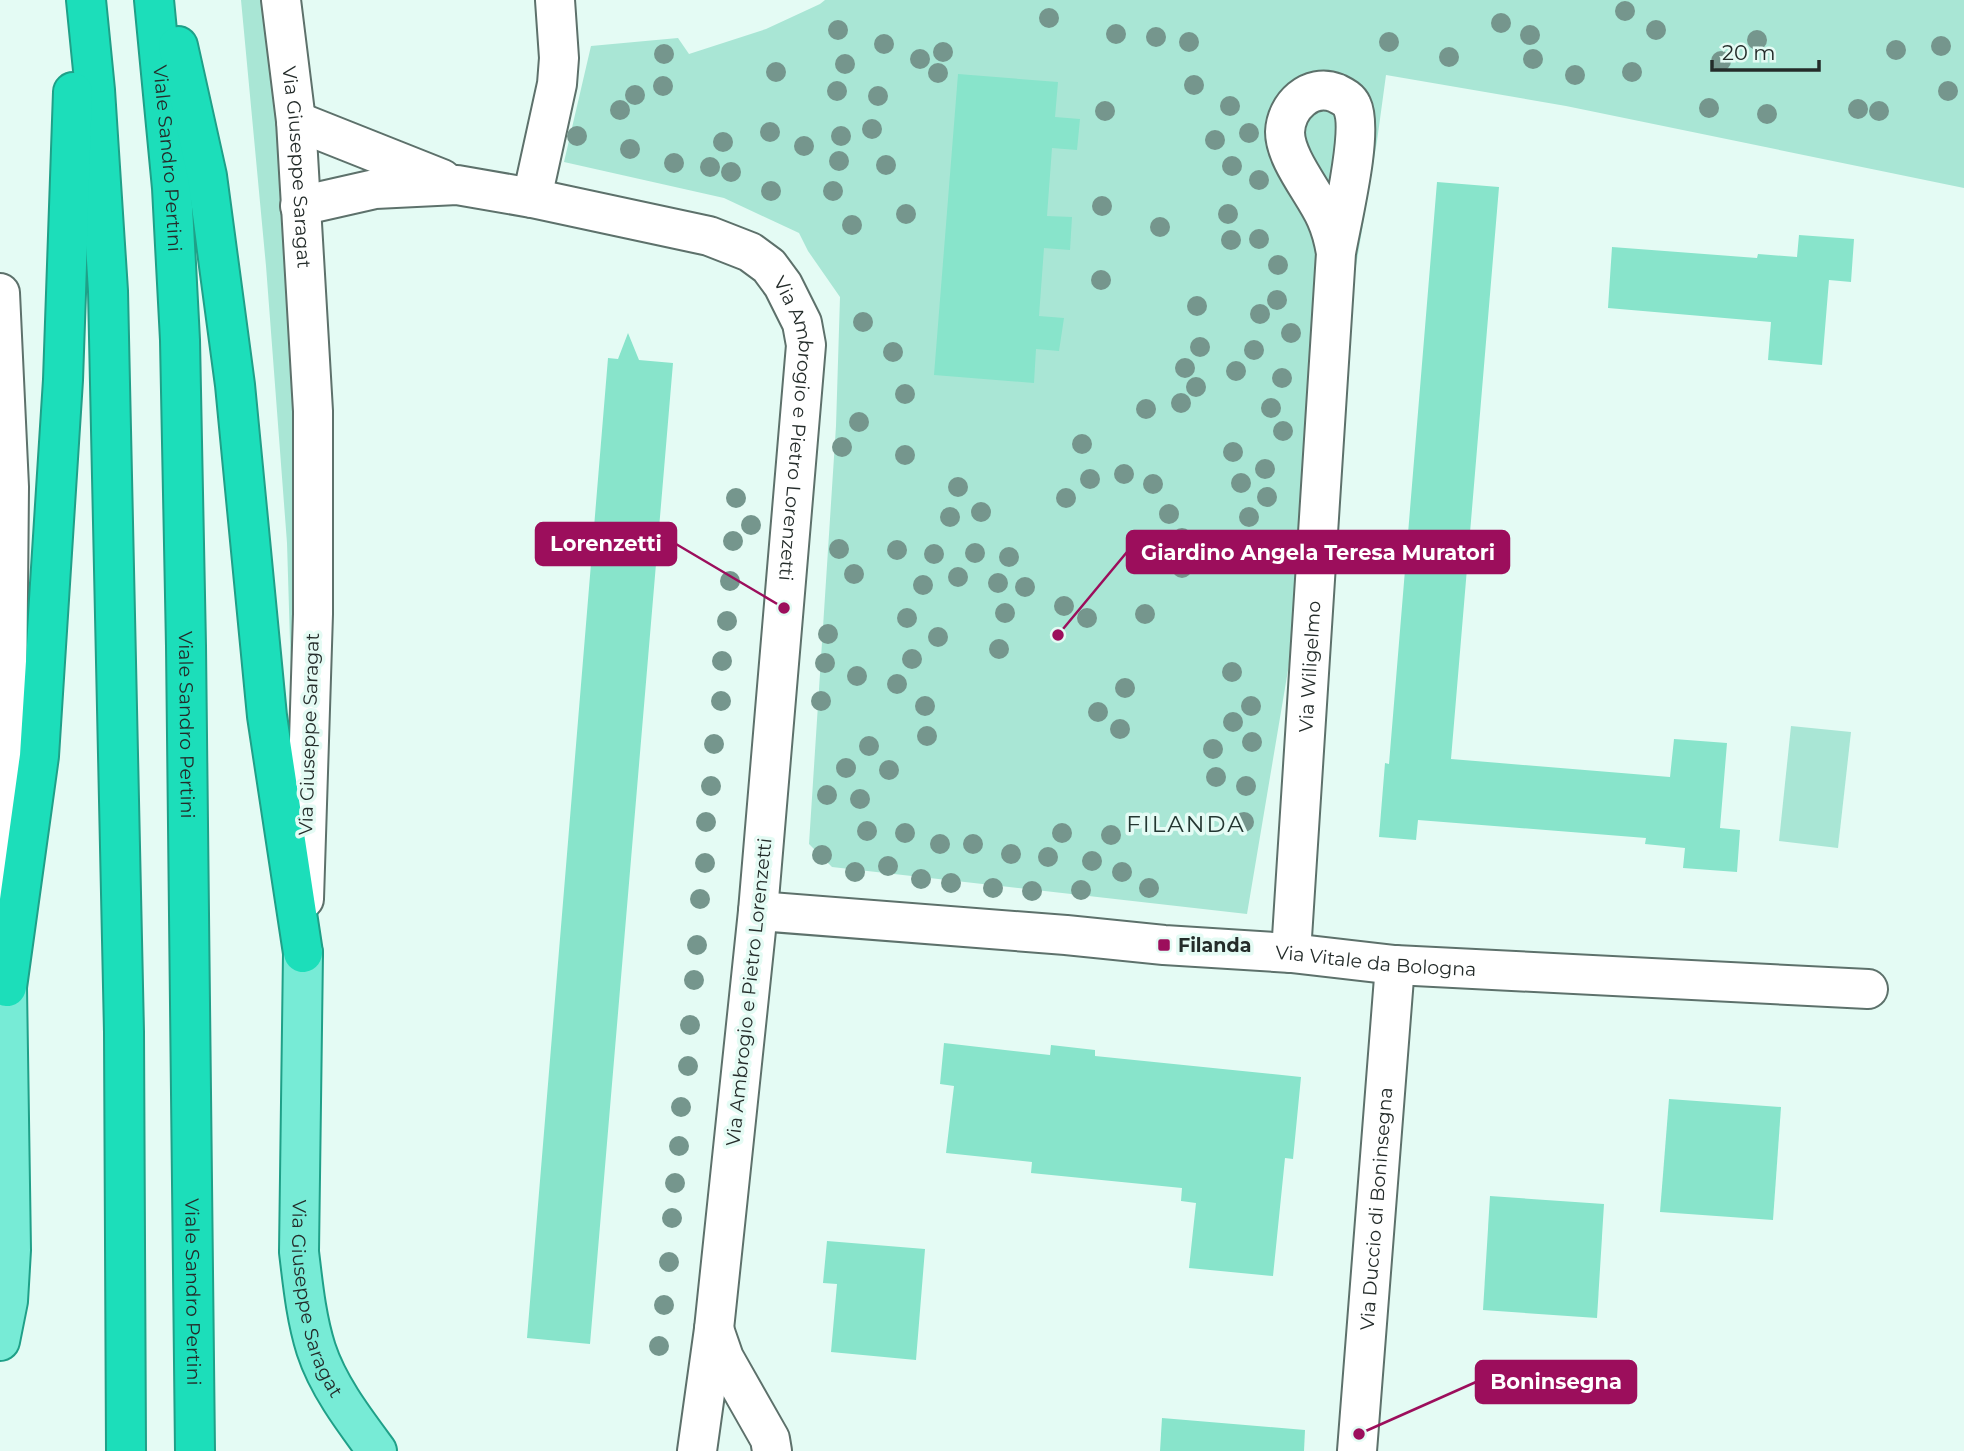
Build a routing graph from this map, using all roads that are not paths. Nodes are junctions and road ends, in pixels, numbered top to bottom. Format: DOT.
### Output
graph roads {
  1 [pos="76,0"];
  2 [pos="86,0"];
  3 [pos="154,0"];
  4 [pos="166,0"];
  5 [pos="281,0"];
  6 [pos="555,0"];
  7 [pos="296,121"];
  8 [pos="457,185"];
  9 [pos="532,198"];
  10 [pos="300,206"];
  11 [pos="1336,253"];
  12 [pos="0,293"];
  13 [pos="758,911"];
  14 [pos="303,953"];
  15 [pos="1291,953"];
  16 [pos="1395,965"];
  17 [pos="7,987"];
  18 [pos="1868,989"];
  19 [pos="714,1329"];
  20 [pos="0,1341"];
  21 [pos="126,1451"];
  22 [pos="195,1451"];
  23 [pos="377,1451"];
  24 [pos="696,1451"];
  25 [pos="772,1451"];
  26 [pos="1357,1451"];
  1 -- 17 [label="highway"];
  2 -- 21 [label="highway"];
  3 -- 22 [label="highway, Viale Sandro Pertini"];
  4 -- 14 [label="highway"];
  5 -- 7 [label="street, Via Giuseppe Saragat"];
  6 -- 9 [label="street"];
  7 -- 8 [label="street"];
  7 -- 10 [label="street, Via Giuseppe Saragat"];
  8 -- 9 [label="street, Via Ambrogio e Pietro Lorenzetti"];
  8 -- 10 [label="street, Via Ambrogio e Pietro Lorenzetti"];
  9 -- 13 [label="street, Via Ambrogio e Pietro Lorenzetti"];
  10 -- 14 [label="street, Via Giuseppe Saragat"];
  11 -- 15 [label="street, Via Wiligelmo"];
  12 -- 17 [label="street"];
  13 -- 15 [label="street, Via Vitale da Bologna"];
  13 -- 19 [label="street, Via Ambrogio e Pietro Lorenzetti"];
  14 -- 23 [label="main road, Via Giuseppe Saragat"];
  15 -- 16 [label="street, Via Vitale da Bologna"];
  16 -- 18 [label="street, Via Vitale da Bologna"];
  16 -- 26 [label="street, Via Duccio di Boninsegna"];
  17 -- 20 [label="main road"];
  19 -- 24 [label="street, Via Ambrogio e Pietro Lorenzetti"];
  19 -- 25 [label="street, Via Ambrogio e Pietro Lorenzetti"];
}
